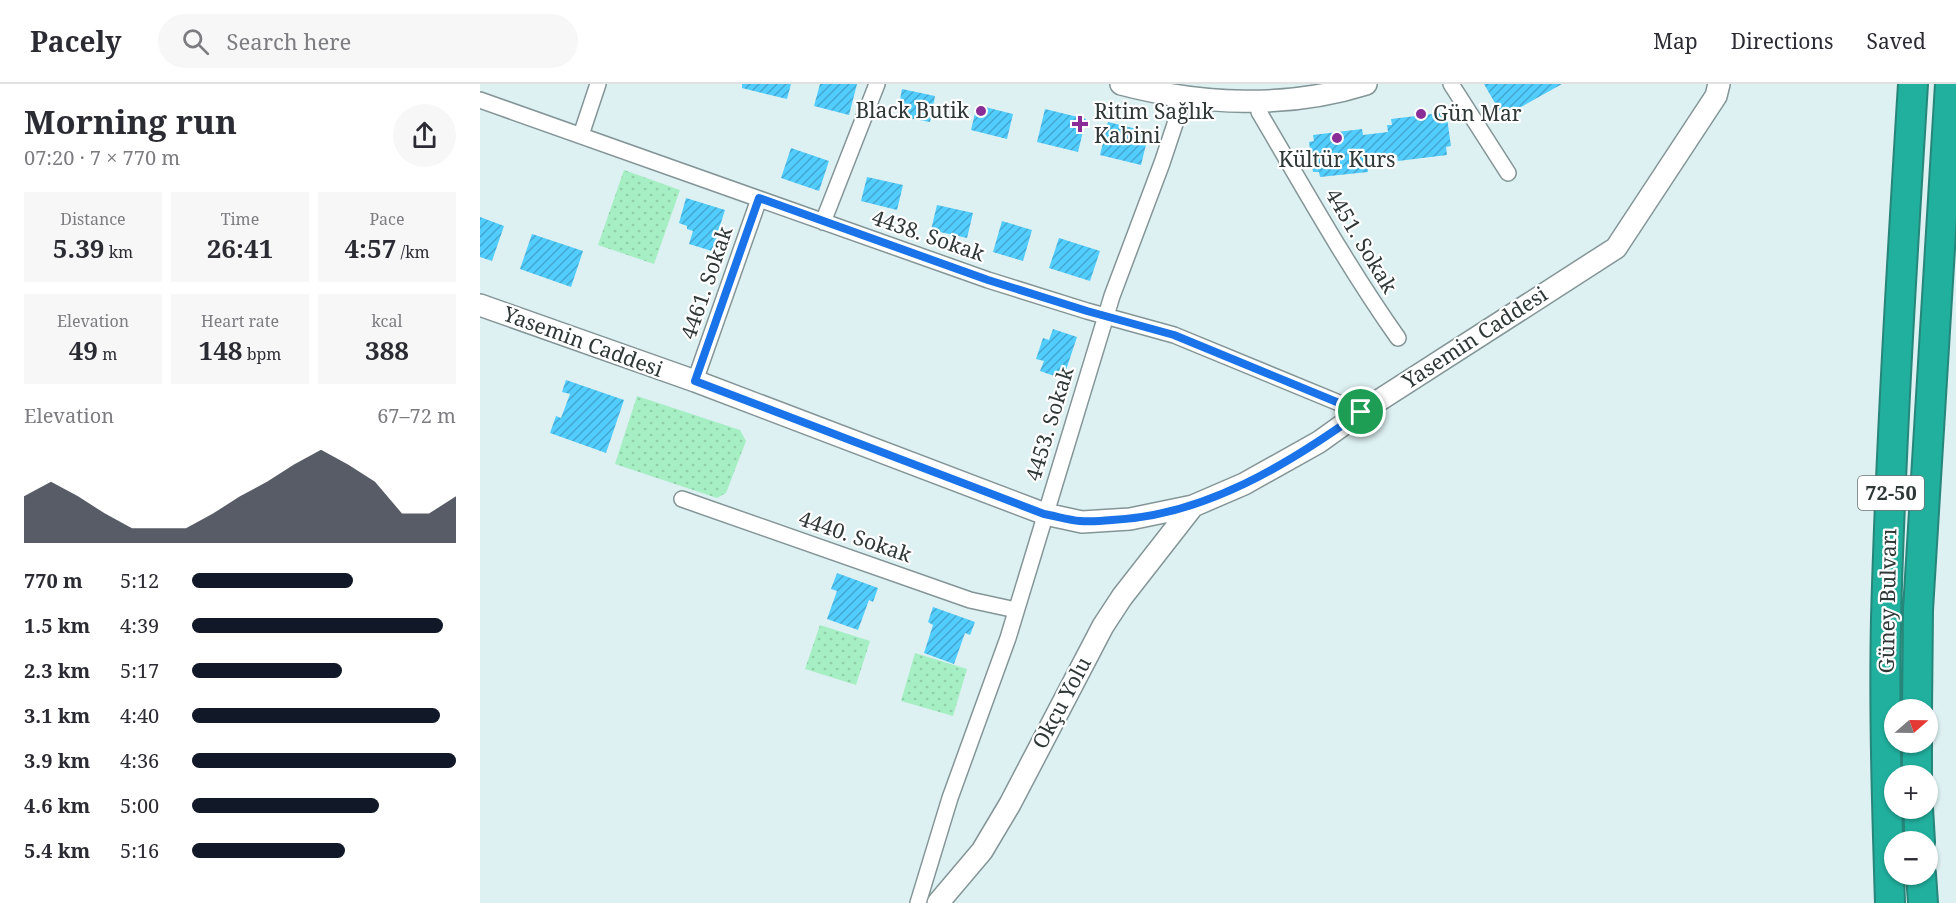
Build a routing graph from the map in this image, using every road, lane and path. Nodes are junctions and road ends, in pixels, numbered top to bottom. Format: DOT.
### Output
graph roads {
  1 [pos="598,84"];
  2 [pos="877,84"];
  3 [pos="1121,84"];
  4 [pos="1366,84"];
  5 [pos="1451,84"];
  6 [pos="1719,84"];
  7 [pos="1913,84"];
  8 [pos="1950,84"];
  9 [pos="1184,97"];
  10 [pos="480,100"];
  11 [pos="1259,100"];
  12 [pos="580,135"];
  13 [pos="1508,173"];
  14 [pos="759,198"];
  15 [pos="823,222"];
  16 [pos="480,305"];
  17 [pos="1106,316"];
  18 [pos="1398,338"];
  19 [pos="695,381"];
  20 [pos="1361,412"];
  21 [pos="682,499"];
  22 [pos="1192,506"];
  23 [pos="1044,514"];
  24 [pos="1016,610"];
  25 [pos="1917,699"];
  26 [pos="1922,885"];
  27 [pos="918,903"];
  28 [pos="938,903"];
  29 [pos="1890,903"];
  30 [pos="1923,903"];
  1 -- 12 [label="street"];
  2 -- 15 [label="street"];
  3 -- 9 [label="street"];
  4 -- 11 [label="street"];
  5 -- 13 [label="street"];
  6 -- 20 [label="street, Yasemin Caddesi"];
  7 -- 29 [label="highway, Güney Bulvarı / 72-50"];
  8 -- 25 [label="highway, Güney Bulvarı / 72-50"];
  9 -- 11 [label="street"];
  9 -- 17 [label="street, 4453. Sokak"];
  10 -- 12 [label="street, 4438. Sokak"];
  11 -- 18 [label="street, 4451. Sokak"];
  12 -- 14 [label="street, 4438. Sokak"];
  14 -- 15 [label="street, 4438. Sokak"];
  14 -- 19 [label="street, 4461. Sokak"];
  15 -- 17 [label="street, 4438. Sokak"];
  16 -- 19 [label="street, Yasemin Caddesi"];
  17 -- 20 [label="street, 4438. Sokak"];
  17 -- 23 [label="street, 4453. Sokak"];
  19 -- 23 [label="street, Yasemin Caddesi"];
  20 -- 22 [label="street, Yasemin Caddesi"];
  21 -- 24 [label="street, 4440. Sokak"];
  22 -- 23 [label="street, Yasemin Caddesi"];
  22 -- 28 [label="street, Okçu Yolu"];
  23 -- 24 [label="street, 4453. Sokak"];
  24 -- 27 [label="street, 4453. Sokak"];
  26 -- 30 [label="highway"];
}
